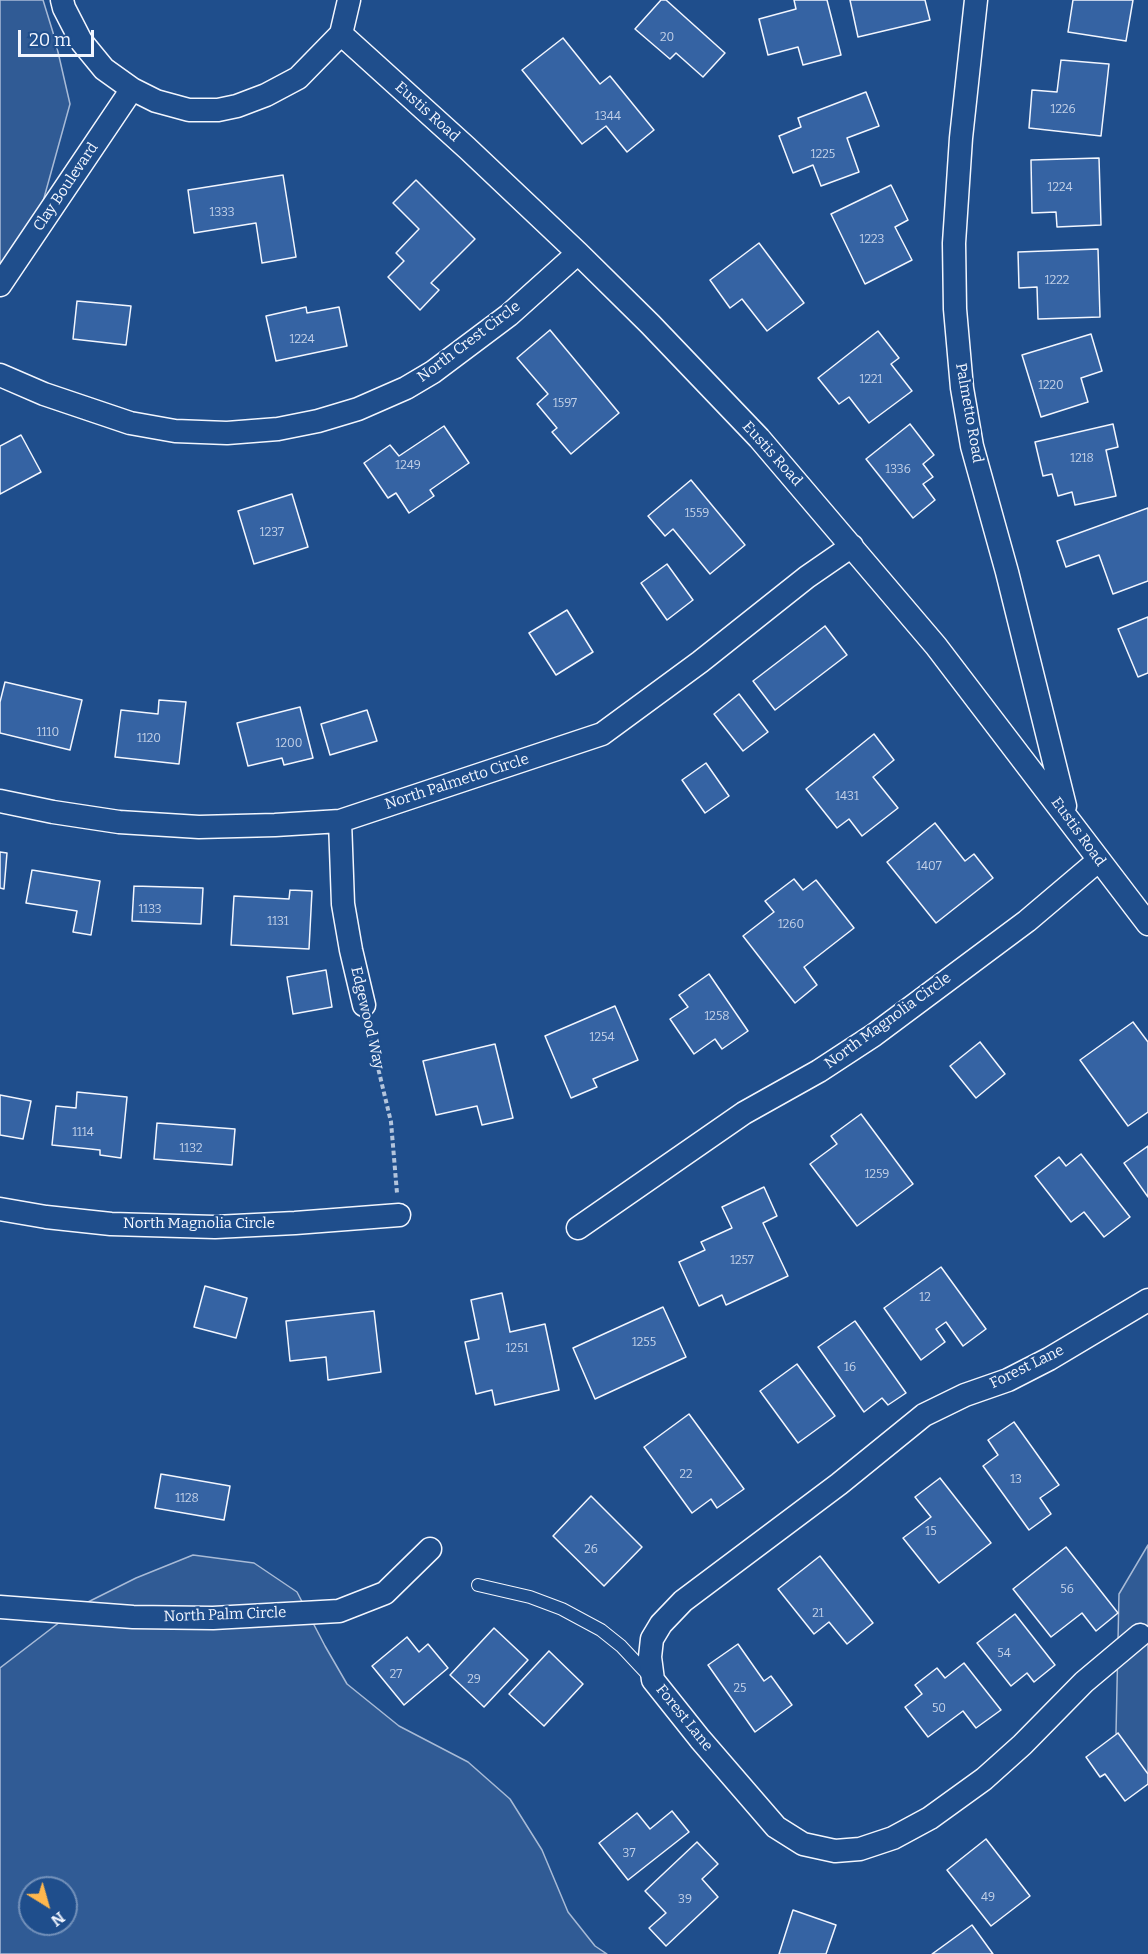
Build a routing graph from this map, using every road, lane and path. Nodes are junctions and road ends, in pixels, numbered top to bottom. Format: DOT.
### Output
graph roads {
  1 [pos="62,0"];
  2 [pos="349,0"];
  3 [pos="976,0"];
  4 [pos="341,34"];
  5 [pos="132,89"];
  6 [pos="578,253"];
  7 [pos="0,285"];
  8 [pos="0,375"];
  9 [pos="852,546"];
  10 [pos="0,801"];
  11 [pos="1067,817"];
  12 [pos="340,820"];
  13 [pos="1099,860"];
  14 [pos="1148,924"];
  15 [pos="363,1005"];
  16 [pos="0,1209"];
  17 [pos="399,1215"];
  18 [pos="578,1228"];
  19 [pos="1148,1300"];
  20 [pos="430,1549"];
  21 [pos="478,1585"];
  22 [pos="0,1607"];
  23 [pos="1140,1635"];
  24 [pos="653,1680"];
  1 -- 5 [label="street"];
  2 -- 4 [label="street"];
  3 -- 11 [label="street, Palmetto Road"];
  4 -- 5 [label="street"];
  4 -- 6 [label="street, Eustis Road"];
  5 -- 7 [label="street, Clay Boulevard"];
  6 -- 8 [label="street, North Crest Circle"];
  6 -- 9 [label="street, Eustis Road"];
  9 -- 11 [label="street, Eustis Road"];
  9 -- 12 [label="street, North Palmetto Circle"];
  10 -- 12 [label="street, North Palmetto Circle"];
  11 -- 13 [label="street, Eustis Road"];
  12 -- 15 [label="street, Edgewood Way"];
  13 -- 14 [label="street, Eustis Road"];
  13 -- 18 [label="street, North Magnolia Circle"];
  15 -- 17 [label="path, Edgewood Way"];
  16 -- 17 [label="street, North Magnolia Circle"];
  19 -- 24 [label="street, Forest Lane"];
  20 -- 22 [label="street, North Palm Circle"];
  21 -- 24 [label="lane"];
  23 -- 24 [label="street, Forest Lane"];
}
